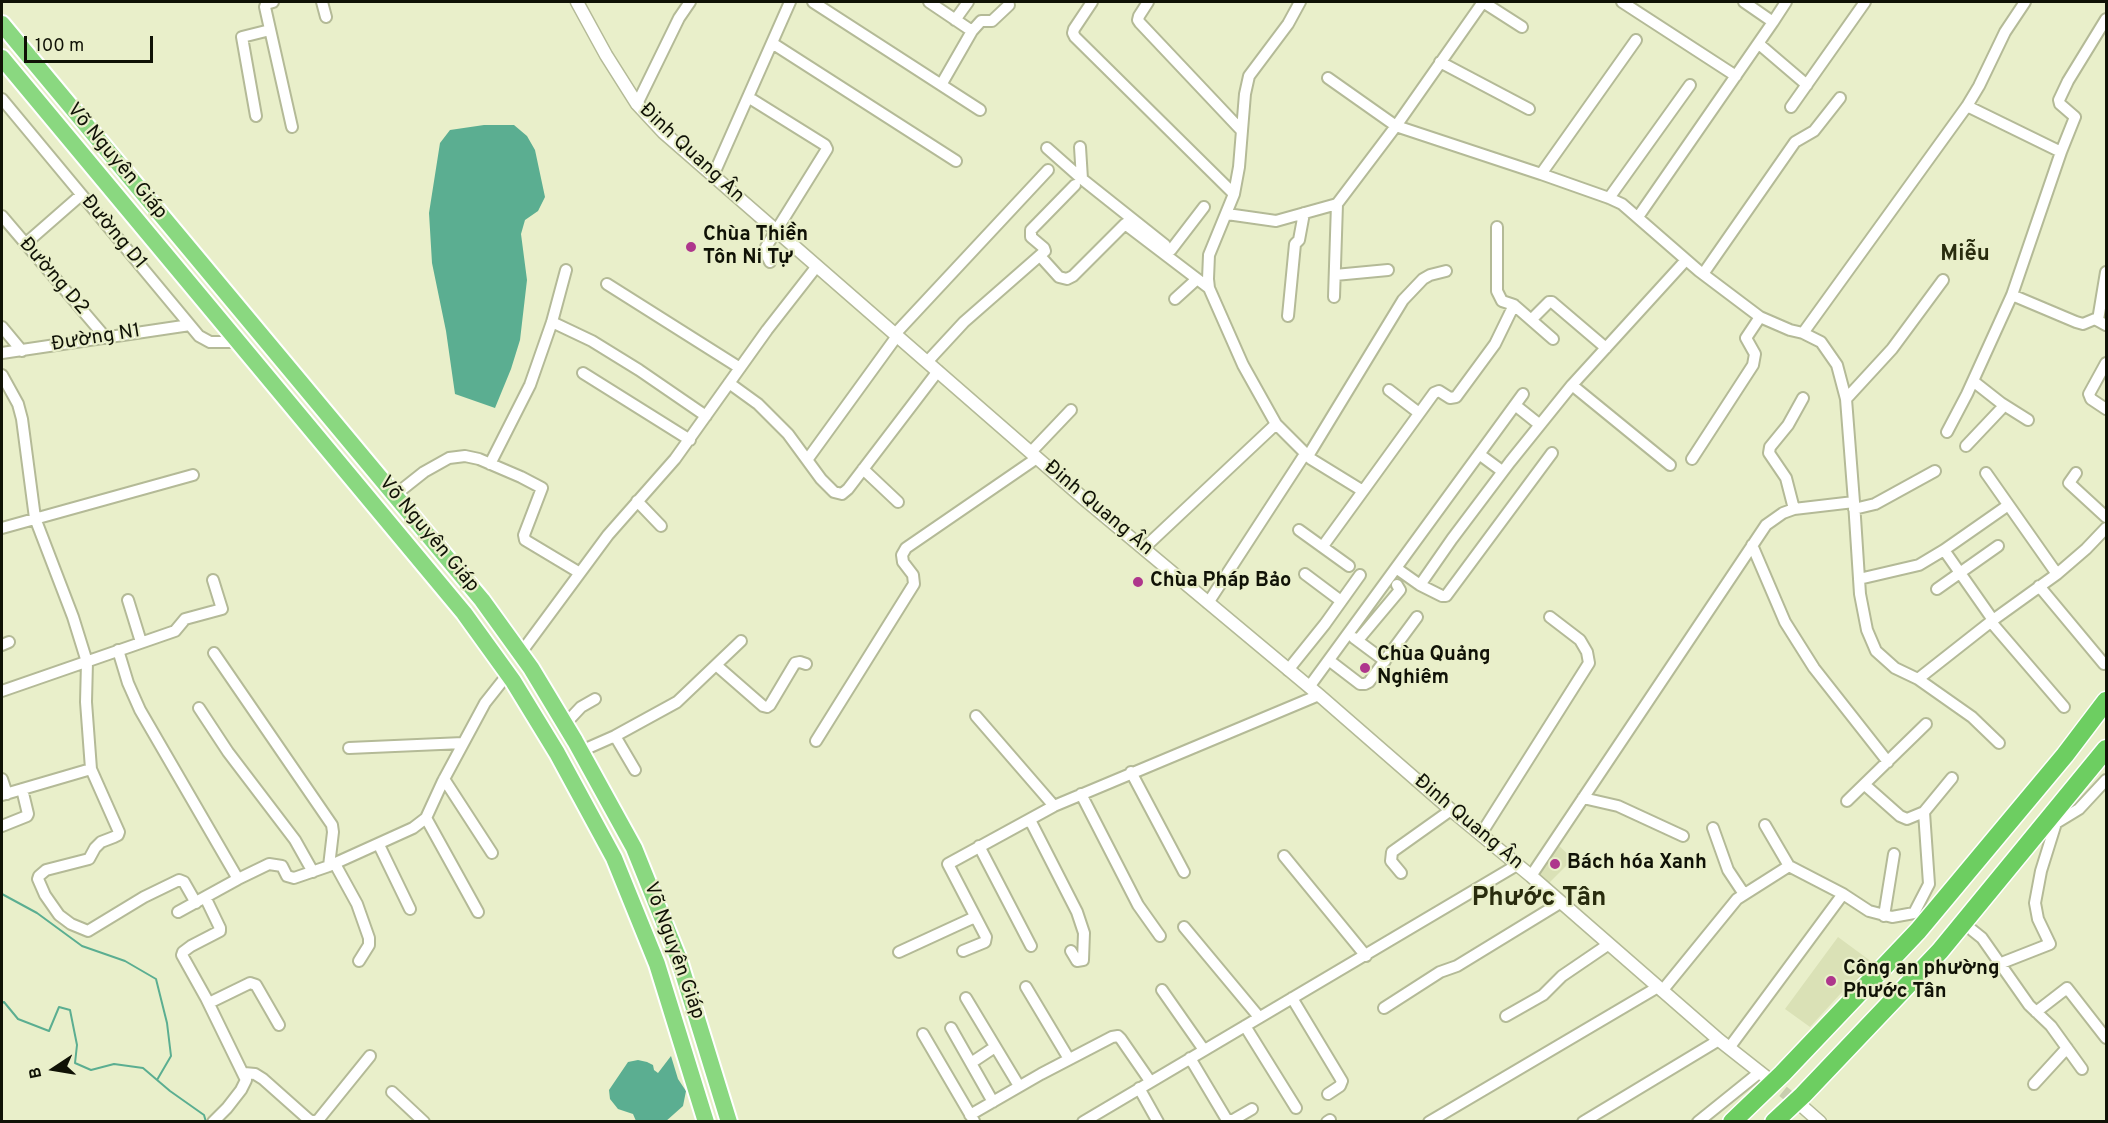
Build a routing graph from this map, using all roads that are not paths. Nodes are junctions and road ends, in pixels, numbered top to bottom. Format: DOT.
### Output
graph roads {
  1 [pos="273,2"];
  2 [pos="322,2"];
  3 [pos="690,2"];
  4 [pos="789,2"];
  5 [pos="813,2"];
  6 [pos="929,2"];
  7 [pos="968,2"];
  8 [pos="1092,2"];
  9 [pos="1148,2"];
  10 [pos="1300,2"];
  11 [pos="1622,2"];
  12 [pos="1744,2"];
  13 [pos="1786,2"];
  14 [pos="1865,2"];
  15 [pos="2025,2"];
  16 [pos="581,4"];
  17 [pos="1009,5"];
  18 [pos="326,17"];
  19 [pos="2106,19"];
  20 [pos="955,20"];
  21 [pos="1773,22"];
  22 [pos="2,24"];
  23 [pos="1522,27"];
  24 [pos="270,30"];
  25 [pos="972,31"];
  26 [pos="1636,40"];
  27 [pos="772,43"];
  28 [pos="1759,44"];
  29 [pos="2,58"];
  30 [pos="1440,62"];
  31 [pos="1736,76"];
  32 [pos="1328,78"];
  33 [pos="941,85"];
  34 [pos="1690,85"];
  35 [pos="1807,85"];
  36 [pos="748,97"];
  37 [pos="1840,98"];
  38 [pos="2,99"];
  39 [pos="637,104"];
  40 [pos="1967,106"];
  41 [pos="1791,107"];
  42 [pos="1529,109"];
  43 [pos="980,110"];
  44 [pos="256,116"];
  45 [pos="1396,126"];
  46 [pos="292,127"];
  47 [pos="1242,131"];
  48 [pos="1080,147"];
  49 [pos="1047,148"];
  50 [pos="2061,152"];
  51 [pos="956,161"];
  52 [pos="1048,170"];
  53 [pos="1541,174"];
  54 [pos="713,176"];
  55 [pos="1079,182"];
  56 [pos="81,195"];
  57 [pos="1234,195"];
  58 [pos="1610,198"];
  59 [pos="1337,204"];
  60 [pos="1204,207"];
  61 [pos="1304,213"];
  62 [pos="1227,214"];
  63 [pos="2,216"];
  64 [pos="1638,217"];
  65 [pos="1497,227"];
  66 [pos="777,231"];
  67 [pos="25,244"];
  68 [pos="1171,250"];
  69 [pos="1040,256"];
  70 [pos="1686,260"];
  71 [pos="770,262"];
  72 [pos="818,266"];
  73 [pos="566,270"];
  74 [pos="1388,270"];
  75 [pos="1446,271"];
  76 [pos="2106,272"];
  77 [pos="1702,274"];
  78 [pos="1335,275"];
  79 [pos="1943,280"];
  80 [pos="1204,282"];
  81 [pos="607,284"];
  82 [pos="2012,295"];
  83 [pos="1334,297"];
  84 [pos="1175,299"];
  85 [pos="1514,305"];
  86 [pos="1288,316"];
  87 [pos="1760,317"];
  88 [pos="1532,319"];
  89 [pos="552,322"];
  90 [pos="2102,322"];
  91 [pos="190,325"];
  92 [pos="2,327"];
  93 [pos="1803,333"];
  94 [pos="896,335"];
  95 [pos="106,338"];
  96 [pos="1553,339"];
  97 [pos="238,342"];
  98 [pos="1606,348"];
  99 [pos="22,351"];
  100 [pos="2,353"];
  101 [pos="927,362"];
  102 [pos="2106,363"];
  103 [pos="740,368"];
  104 [pos="938,371"];
  105 [pos="583,373"];
  106 [pos="2,375"];
  107 [pos="1973,381"];
  108 [pos="729,382"];
  109 [pos="1572,385"];
  110 [pos="1389,390"];
  111 [pos="1523,394"];
  112 [pos="1803,398"];
  113 [pos="1846,399"];
  114 [pos="2001,403"];
  115 [pos="1515,405"];
  116 [pos="2106,409"];
  117 [pos="1071,410"];
  118 [pos="1419,413"];
  119 [pos="706,416"];
  120 [pos="2028,420"];
  121 [pos="1276,424"];
  122 [pos="1540,425"];
  123 [pos="1947,432"];
  124 [pos="690,440"];
  125 [pos="1966,446"];
  126 [pos="1552,453"];
  127 [pos="1479,454"];
  128 [pos="1034,455"];
  129 [pos="1306,455"];
  130 [pos="1692,459"];
  131 [pos="807,460"];
  132 [pos="490,464"];
  133 [pos="1671,465"];
  134 [pos="863,469"];
  135 [pos="1502,471"];
  136 [pos="1935,471"];
  137 [pos="1986,473"];
  138 [pos="2076,473"];
  139 [pos="193,475"];
  140 [pos="1363,491"];
  141 [pos="394,495"];
  142 [pos="638,501"];
  143 [pos="898,502"];
  144 [pos="1854,506"];
  145 [pos="2007,506"];
  146 [pos="1794,509"];
  147 [pos="2106,517"];
  148 [pos="35,518"];
  149 [pos="661,526"];
  150 [pos="2,528"];
  151 [pos="2106,528"];
  152 [pos="1299,530"];
  153 [pos="1752,545"];
  154 [pos="1323,546"];
  155 [pos="1998,546"];
  156 [pos="1144,548"];
  157 [pos="1944,550"];
  158 [pos="1349,566"];
  159 [pos="1396,568"];
  160 [pos="1961,572"];
  161 [pos="580,573"];
  162 [pos="1305,574"];
  163 [pos="2057,574"];
  164 [pos="1360,575"];
  165 [pos="1859,579"];
  166 [pos="213,580"];
  167 [pos="1397,585"];
  168 [pos="1420,585"];
  169 [pos="2039,586"];
  170 [pos="1937,589"];
  171 [pos="128,600"];
  172 [pos="1341,601"];
  173 [pos="1208,603"];
  174 [pos="1417,617"];
  175 [pos="1550,617"];
  176 [pos="1992,621"];
  177 [pos="1347,634"];
  178 [pos="741,640"];
  179 [pos="1358,640"];
  180 [pos="141,642"];
  181 [pos="118,650"];
  182 [pos="213,653"];
  183 [pos="520,654"];
  184 [pos="1330,661"];
  185 [pos="1385,661"];
  186 [pos="87,662"];
  187 [pos="806,664"];
  188 [pos="2104,664"];
  189 [pos="716,665"];
  190 [pos="1288,670"];
  191 [pos="508,674"];
  192 [pos="1918,679"];
  193 [pos="1309,687"];
  194 [pos="2,691"];
  195 [pos="1319,695"];
  196 [pos="595,699"];
  197 [pos="2106,701"];
  198 [pos="2064,707"];
  199 [pos="199,708"];
  200 [pos="976,716"];
  201 [pos="565,724"];
  202 [pos="1926,724"];
  203 [pos="615,736"];
  204 [pos="816,741"];
  205 [pos="463,743"];
  206 [pos="1999,743"];
  207 [pos="349,748"];
  208 [pos="2106,749"];
  209 [pos="581,751"];
  210 [pos="1887,762"];
  211 [pos="91,769"];
  212 [pos="635,770"];
  213 [pos="1131,772"];
  214 [pos="444,778"];
  215 [pos="1952,778"];
  216 [pos="2,779"];
  217 [pos="2106,780"];
  218 [pos="1866,785"];
  219 [pos="22,789"];
  220 [pos="4,794"];
  221 [pos="1082,794"];
  222 [pos="1583,798"];
  223 [pos="1847,801"];
  224 [pos="1054,806"];
  225 [pos="1451,810"];
  226 [pos="1924,812"];
  227 [pos="426,818"];
  228 [pos="1030,820"];
  229 [pos="1765,825"];
  230 [pos="2,826"];
  231 [pos="1713,828"];
  232 [pos="1480,834"];
  233 [pos="1683,836"];
  234 [pos="379,845"];
  235 [pos="980,846"];
  236 [pos="492,853"];
  237 [pos="1894,854"];
  238 [pos="1284,855"];
  239 [pos="332,865"];
  240 [pos="1517,865"];
  241 [pos="1789,866"];
  242 [pos="313,872"];
  243 [pos="1184,872"];
  244 [pos="1401,873"];
  245 [pos="1531,876"];
  246 [pos="238,879"];
  247 [pos="1744,894"];
  248 [pos="1844,894"];
  249 [pos="201,901"];
  250 [pos="1560,903"];
  251 [pos="410,909"];
  252 [pos="178,912"];
  253 [pos="478,912"];
  254 [pos="1884,916"];
  255 [pos="975,917"];
  256 [pos="1184,927"];
  257 [pos="1972,930"];
  258 [pos="1160,936"];
  259 [pos="1609,944"];
  260 [pos="1031,946"];
  261 [pos="963,951"];
  262 [pos="1071,951"];
  263 [pos="899,952"];
  264 [pos="1366,956"];
  265 [pos="358,961"];
  266 [pos="1999,964"];
  267 [pos="1026,987"];
  268 [pos="1660,989"];
  269 [pos="1162,990"];
  270 [pos="966,998"];
  271 [pos="1292,998"];
  272 [pos="209,1003"];
  273 [pos="1384,1008"];
  274 [pos="2036,1012"];
  275 [pos="1506,1016"];
  276 [pos="1259,1017"];
  277 [pos="279,1025"];
  278 [pos="1245,1026"];
  279 [pos="951,1028"];
  280 [pos="923,1034"];
  281 [pos="2106,1038"];
  282 [pos="1724,1044"];
  283 [pos="996,1047"];
  284 [pos="2067,1048"];
  285 [pos="1203,1050"];
  286 [pos="370,1056"];
  287 [pos="1070,1059"];
  288 [pos="1190,1059"];
  289 [pos="971,1063"];
  290 [pos="2082,1069"];
  291 [pos="244,1074"];
  292 [pos="1763,1075"];
  293 [pos="1150,1081"];
  294 [pos="2034,1084"];
  295 [pos="1019,1086"];
  296 [pos="1139,1088"];
  297 [pos="392,1092"];
  298 [pos="1328,1094"];
  299 [pos="993,1102"];
  300 [pos="1296,1108"];
  301 [pos="1252,1109"];
  302 [pos="1805,1114"];
  303 [pos="972,1118"];
  304 [pos="213,1121"];
  305 [pos="313,1122"];
  306 [pos="424,1122"];
  307 [pos="706,1122"];
  308 [pos="729,1122"];
  309 [pos="1083,1122"];
  310 [pos="1158,1122"];
  311 [pos="1429,1122"];
  312 [pos="1583,1122"];
  313 [pos="1698,1122"];
  314 [pos="1732,1122"];
  315 [pos="1774,1122"];
  316 [pos="1820,1122"];
  1 -- 24 [label="street"];
  2 -- 18 [label="street"];
  3 -- 39 [label="street"];
  4 -- 27 [label="street"];
  5 -- 33 [label="street"];
  6 -- 20 [label="street"];
  7 -- 20 [label="street"];
  8 -- 57 [label="street"];
  9 -- 47 [label="street"];
  10 -- 47 [label="street"];
  11 -- 31 [label="street"];
  12 -- 21 [label="street"];
  13 -- 21 [label="street"];
  14 -- 35 [label="street"];
  15 -- 40 [label="street"];
  16 -- 39 [label="street, Đinh Quang Ân"];
  17 -- 25 [label="street"];
  19 -- 50 [label="street"];
  20 -- 25 [label="street"];
  21 -- 28 [label="street"];
  22 -- 141 [label="highway, Võ Nguyên Giáp"];
  23 -- 30 [label="street"];
  24 -- 44 [label="street"];
  24 -- 46 [label="street"];
  25 -- 33 [label="street"];
  26 -- 53 [label="street"];
  27 -- 36 [label="street"];
  27 -- 51 [label="street"];
  28 -- 31 [label="street"];
  28 -- 35 [label="street"];
  29 -- 97 [label="highway, Võ Nguyên Giáp"];
  30 -- 42 [label="street"];
  30 -- 45 [label="street"];
  31 -- 64 [label="street"];
  32 -- 45 [label="street"];
  33 -- 43 [label="street"];
  34 -- 58 [label="street"];
  35 -- 41 [label="street"];
  36 -- 54 [label="street"];
  36 -- 66 [label="street"];
  37 -- 77 [label="street"];
  38 -- 56 [label="street, Đường D1"];
  39 -- 54 [label="street, Đinh Quang Ân"];
  40 -- 50 [label="street"];
  40 -- 93 [label="street"];
  45 -- 53 [label="street"];
  45 -- 59 [label="street"];
  47 -- 57 [label="street"];
  48 -- 55 [label="street"];
  49 -- 55 [label="street"];
  50 -- 82 [label="street"];
  52 -- 94 [label="street"];
  53 -- 58 [label="street"];
  54 -- 66 [label="street, Đinh Quang Ân"];
  55 -- 68 [label="street"];
  55 -- 69 [label="street"];
  56 -- 67 [label="street"];
  56 -- 91 [label="street, Đường D1"];
  57 -- 62 [label="street"];
  58 -- 64 [label="street"];
  59 -- 61 [label="street"];
  59 -- 78 [label="street"];
  60 -- 68 [label="street"];
  61 -- 62 [label="street"];
  61 -- 86 [label="street"];
  62 -- 80 [label="street"];
  63 -- 67 [label="street, Đường D2"];
  64 -- 70 [label="street"];
  65 -- 85 [label="street"];
  66 -- 71 [label="street"];
  66 -- 72 [label="street, Đinh Quang Ân"];
  67 -- 95 [label="street, Đường D2"];
  68 -- 80 [label="street"];
  69 -- 80 [label="street"];
  69 -- 101 [label="street"];
  70 -- 77 [label="street"];
  70 -- 98 [label="street"];
  72 -- 94 [label="street, Đinh Quang Ân"];
  72 -- 103 [label="street"];
  73 -- 89 [label="street"];
  74 -- 78 [label="street"];
  75 -- 129 [label="street"];
  76 -- 90 [label="street"];
  77 -- 87 [label="street"];
  78 -- 83 [label="street"];
  79 -- 113 [label="street"];
  80 -- 84 [label="street"];
  80 -- 121 [label="street"];
  81 -- 103 [label="street"];
  82 -- 90 [label="street"];
  82 -- 107 [label="street"];
  85 -- 88 [label="street"];
  85 -- 118 [label="street"];
  87 -- 93 [label="street"];
  87 -- 130 [label="street"];
  88 -- 96 [label="street"];
  88 -- 98 [label="street"];
  89 -- 119 [label="street"];
  89 -- 132 [label="street"];
  91 -- 95 [label="street, Đường N1"];
  91 -- 97 [label="street, Đường D1"];
  92 -- 99 [label="street"];
  93 -- 113 [label="street"];
  94 -- 101 [label="street, Đinh Quang Ân"];
  94 -- 131 [label="street"];
  95 -- 99 [label="street, Đường N1"];
  97 -- 191 [label="highway, Võ Nguyên Giáp"];
  98 -- 109 [label="street"];
  99 -- 100 [label="street, Đường N1"];
  101 -- 104 [label="street, Đinh Quang Ân"];
  102 -- 116 [label="street"];
  103 -- 108 [label="street"];
  104 -- 128 [label="street, Đinh Quang Ân"];
  104 -- 134 [label="street"];
  105 -- 124 [label="street"];
  106 -- 148 [label="street"];
  107 -- 114 [label="street"];
  107 -- 123 [label="street"];
  108 -- 119 [label="street"];
  108 -- 131 [label="street"];
  109 -- 122 [label="street"];
  109 -- 133 [label="street"];
  110 -- 118 [label="street"];
  111 -- 115 [label="street"];
  112 -- 146 [label="street"];
  113 -- 144 [label="street"];
  114 -- 120 [label="street"];
  114 -- 125 [label="street"];
  115 -- 122 [label="street"];
  115 -- 127 [label="street"];
  117 -- 128 [label="street"];
  118 -- 140 [label="street"];
  119 -- 124 [label="street"];
  121 -- 129 [label="street"];
  121 -- 156 [label="street"];
  122 -- 135 [label="street"];
  124 -- 142 [label="street"];
  126 -- 168 [label="street"];
  127 -- 135 [label="street"];
  127 -- 159 [label="street"];
  128 -- 156 [label="street, Đinh Quang Ân"];
  128 -- 204 [label="street"];
  129 -- 140 [label="street"];
  129 -- 173 [label="street"];
  131 -- 134 [label="street"];
  132 -- 141 [label="street"];
  132 -- 161 [label="street"];
  134 -- 143 [label="street"];
  135 -- 168 [label="street"];
  136 -- 144 [label="street"];
  137 -- 145 [label="street"];
  138 -- 147 [label="street"];
  139 -- 148 [label="street"];
  140 -- 154 [label="street"];
  141 -- 183 [label="highway, Võ Nguyên Giáp"];
  142 -- 149 [label="street"];
  142 -- 161 [label="street"];
  144 -- 146 [label="street"];
  144 -- 165 [label="street"];
  145 -- 157 [label="street"];
  145 -- 163 [label="street"];
  146 -- 153 [label="street"];
  148 -- 150 [label="street"];
  148 -- 186 [label="street"];
  151 -- 163 [label="street"];
  152 -- 154 [label="street"];
  153 -- 210 [label="street"];
  153 -- 222 [label="street"];
  154 -- 158 [label="street"];
  155 -- 160 [label="street"];
  156 -- 173 [label="street, Đinh Quang Ân"];
  157 -- 160 [label="street"];
  157 -- 165 [label="street"];
  159 -- 168 [label="street"];
  159 -- 177 [label="street"];
  160 -- 170 [label="street"];
  160 -- 176 [label="street"];
  161 -- 183 [label="street"];
  162 -- 172 [label="street"];
  163 -- 169 [label="street"];
  164 -- 172 [label="street"];
  165 -- 192 [label="street"];
  166 -- 180 [label="street"];
  167 -- 179 [label="street"];
  169 -- 176 [label="street"];
  169 -- 188 [label="street"];
  171 -- 180 [label="street"];
  172 -- 190 [label="street"];
  173 -- 190 [label="street, Đinh Quang Ân"];
  174 -- 185 [label="street"];
  175 -- 232 [label="street"];
  176 -- 192 [label="street"];
  176 -- 198 [label="street"];
  177 -- 179 [label="street"];
  177 -- 184 [label="street"];
  178 -- 189 [label="street"];
  179 -- 185 [label="street"];
  180 -- 181 [label="street"];
  181 -- 186 [label="street"];
  181 -- 246 [label="street"];
  182 -- 239 [label="street"];
  183 -- 201 [label="highway, Võ Nguyên Giáp"];
  184 -- 185 [label="street"];
  184 -- 193 [label="street"];
  186 -- 194 [label="street"];
  186 -- 211 [label="street"];
  187 -- 189 [label="street"];
  189 -- 203 [label="street"];
  190 -- 193 [label="street, Đinh Quang Ân"];
  191 -- 205 [label="street"];
  191 -- 307 [label="highway, Võ Nguyên Giáp"];
  192 -- 206 [label="street"];
  193 -- 195 [label="street, Đinh Quang Ân"];
  195 -- 213 [label="street"];
  195 -- 225 [label="street, Đinh Quang Ân"];
  196 -- 201 [label="street"];
  197 -- 314 [label="highway"];
  199 -- 242 [label="street"];
  200 -- 224 [label="street"];
  201 -- 209 [label="highway, Võ Nguyên Giáp"];
  202 -- 210 [label="street"];
  203 -- 209 [label="street"];
  203 -- 212 [label="street"];
  205 -- 207 [label="street"];
  205 -- 214 [label="street"];
  208 -- 315 [label="highway"];
  209 -- 308 [label="highway, Võ Nguyên Giáp"];
  210 -- 218 [label="street"];
  211 -- 219 [label="street"];
  211 -- 249 [label="street"];
  213 -- 221 [label="street"];
  213 -- 243 [label="street"];
  214 -- 227 [label="street"];
  214 -- 236 [label="street"];
  215 -- 226 [label="street"];
  216 -- 220 [label="street"];
  217 -- 266 [label="street"];
  218 -- 223 [label="street"];
  218 -- 226 [label="street"];
  219 -- 220 [label="street"];
  219 -- 230 [label="street"];
  221 -- 224 [label="street"];
  221 -- 258 [label="street"];
  222 -- 233 [label="street"];
  222 -- 245 [label="street"];
  224 -- 228 [label="street"];
  225 -- 232 [label="street, Đinh Quang Ân"];
  225 -- 244 [label="street"];
  226 -- 254 [label="street"];
  227 -- 234 [label="street"];
  227 -- 253 [label="street"];
  228 -- 235 [label="street"];
  228 -- 262 [label="street"];
  229 -- 241 [label="street"];
  231 -- 247 [label="street"];
  232 -- 240 [label="street, Đinh Quang Ân"];
  234 -- 239 [label="street"];
  234 -- 251 [label="street"];
  235 -- 255 [label="street"];
  235 -- 260 [label="street"];
  237 -- 254 [label="street"];
  238 -- 264 [label="street"];
  239 -- 242 [label="street"];
  239 -- 265 [label="street"];
  240 -- 245 [label="street, Đinh Quang Ân"];
  240 -- 264 [label="street"];
  241 -- 247 [label="street"];
  241 -- 248 [label="street"];
  242 -- 246 [label="street"];
  245 -- 250 [label="street, Đinh Quang Ân"];
  246 -- 249 [label="street"];
  247 -- 268 [label="street"];
  248 -- 254 [label="street"];
  248 -- 282 [label="street"];
  249 -- 252 [label="street"];
  249 -- 272 [label="street"];
  250 -- 259 [label="street, Đinh Quang Ân"];
  250 -- 273 [label="street"];
  255 -- 261 [label="street"];
  255 -- 263 [label="street"];
  256 -- 276 [label="street"];
  257 -- 266 [label="street"];
  259 -- 268 [label="street, Đinh Quang Ân"];
  259 -- 275 [label="street"];
  264 -- 271 [label="street"];
  266 -- 274 [label="street"];
  267 -- 287 [label="street"];
  268 -- 282 [label="street, Đinh Quang Ân"];
  268 -- 311 [label="street"];
  269 -- 285 [label="street"];
  270 -- 283 [label="street"];
  271 -- 276 [label="street"];
  271 -- 298 [label="street"];
  272 -- 277 [label="street"];
  272 -- 291 [label="street"];
  274 -- 281 [label="street"];
  274 -- 284 [label="street"];
  276 -- 278 [label="street"];
  278 -- 285 [label="street"];
  278 -- 300 [label="street"];
  279 -- 289 [label="street"];
  280 -- 303 [label="street"];
  282 -- 292 [label="street, Đinh Quang Ân"];
  282 -- 312 [label="street"];
  283 -- 289 [label="street"];
  283 -- 295 [label="street"];
  284 -- 290 [label="street"];
  284 -- 294 [label="street"];
  285 -- 288 [label="street"];
  286 -- 305 [label="street"];
  287 -- 293 [label="street"];
  287 -- 295 [label="street"];
  288 -- 293 [label="street"];
  288 -- 301 [label="street"];
  289 -- 299 [label="street"];
  291 -- 304 [label="street"];
  291 -- 305 [label="street"];
  292 -- 313 [label="street"];
  293 -- 296 [label="street"];
  295 -- 299 [label="street"];
  296 -- 309 [label="street"];
  296 -- 310 [label="street"];
  297 -- 306 [label="street"];
  299 -- 303 [label="street"];
  302 -- 316 [label="street"];
}
